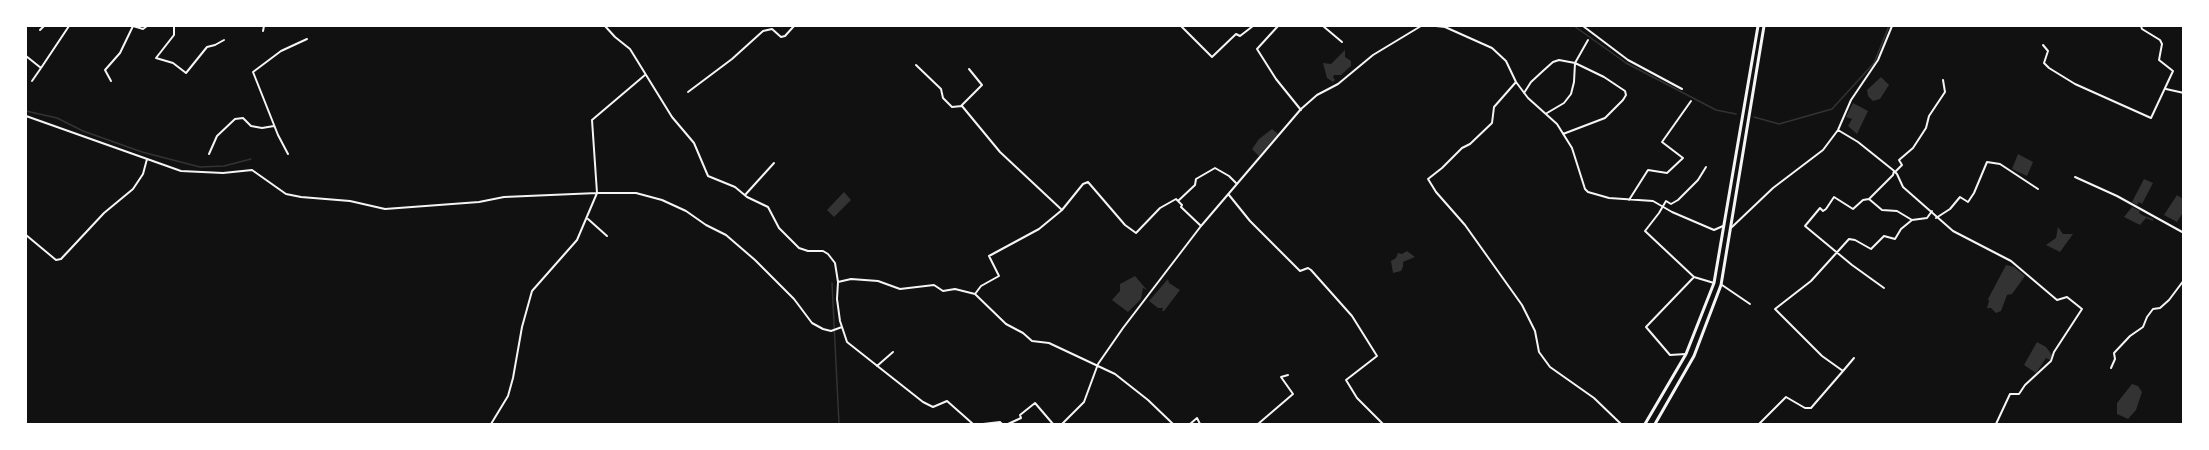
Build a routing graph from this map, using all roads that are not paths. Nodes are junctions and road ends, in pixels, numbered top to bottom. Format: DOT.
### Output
graph roads {
  1 [pos="44,26"];
  2 [pos="69,26"];
  3 [pos="147,26"];
  4 [pos="174,26"];
  5 [pos="264,26"];
  6 [pos="605,26"];
  7 [pos="762,26"];
  8 [pos="794,26"];
  9 [pos="1181,26"];
  10 [pos="1253,26"];
  11 [pos="1278,26"];
  12 [pos="1323,26"];
  13 [pos="1421,26"];
  14 [pos="1436,26"];
  15 [pos="1583,26"];
  16 [pos="1758,26"];
  17 [pos="1764,26"];
  18 [pos="1892,26"];
  19 [pos="2141,26"];
  20 [pos="40,30"];
  21 [pos="263,31"];
  22 [pos="763,31"];
  23 [pos="307,39"];
  24 [pos="224,40"];
  25 [pos="1588,40"];
  26 [pos="1342,42"];
  27 [pos="2043,45"];
  28 [pos="26,56"];
  29 [pos="1575,63"];
  30 [pos="916,65"];
  31 [pos="41,68"];
  32 [pos="969,69"];
  33 [pos="645,75"];
  34 [pos="1943,80"];
  35 [pos="32,81"];
  36 [pos="111,81"];
  37 [pos="1516,82"];
  38 [pos="2166,89"];
  39 [pos="1682,90"];
  40 [pos="688,92"];
  41 [pos="1524,93"];
  42 [pos="2184,93"];
  43 [pos="1691,100"];
  44 [pos="961,106"];
  45 [pos="1301,110"];
  46 [pos="1546,114"];
  47 [pos="26,116"];
  48 [pos="274,126"];
  49 [pos="1838,130"];
  50 [pos="1563,134"];
  51 [pos="209,154"];
  52 [pos="288,154"];
  53 [pos="147,159"];
  54 [pos="774,164"];
  55 [pos="1706,167"];
  56 [pos="1895,172"];
  57 [pos="2075,177"];
  58 [pos="1237,184"];
  59 [pos="2038,189"];
  60 [pos="597,193"];
  61 [pos="745,195"];
  62 [pos="1228,195"];
  63 [pos="1869,199"];
  64 [pos="1629,200"];
  65 [pos="1178,201"];
  66 [pos="1663,207"];
  67 [pos="1062,210"];
  68 [pos="1932,211"];
  69 [pos="1936,218"];
  70 [pos="588,219"];
  71 [pos="1912,220"];
  72 [pos="1201,226"];
  73 [pos="1723,226"];
  74 [pos="1731,227"];
  75 [pos="2184,233"];
  76 [pos="26,235"];
  77 [pos="607,236"];
  78 [pos="1837,252"];
  79 [pos="1694,277"];
  80 [pos="2184,280"];
  81 [pos="838,282"];
  82 [pos="1714,283"];
  83 [pos="1721,285"];
  84 [pos="1884,288"];
  85 [pos="975,294"];
  86 [pos="1750,304"];
  87 [pos="842,327"];
  88 [pos="893,352"];
  89 [pos="1686,354"];
  90 [pos="1854,358"];
  91 [pos="1097,365"];
  92 [pos="877,367"];
  93 [pos="2111,368"];
  94 [pos="1843,371"];
  95 [pos="1288,375"];
  96 [pos="491,424"];
  97 [pos="974,424"];
  98 [pos="983,424"];
  99 [pos="1002,424"];
  100 [pos="1008,424"];
  101 [pos="1053,424"];
  102 [pos="1062,424"];
  103 [pos="1173,424"];
  104 [pos="1190,424"];
  105 [pos="1200,424"];
  106 [pos="1258,424"];
  107 [pos="1383,424"];
  108 [pos="1621,424"];
  109 [pos="1645,424"];
  110 [pos="1655,424"];
  111 [pos="1759,424"];
  112 [pos="1996,424"];
  1 -- 20 [label="street"];
  2 -- 31 [label="street"];
  3 -- 36 [label="street"];
  4 -- 24 [label="street"];
  5 -- 21 [label="street"];
  6 -- 33 [label="street"];
  7 -- 22 [label="street"];
  8 -- 22 [label="street"];
  9 -- 10 [label="street"];
  11 -- 45 [label="street"];
  12 -- 26 [label="street"];
  13 -- 45 [label="street"];
  14 -- 37 [label="street"];
  15 -- 39 [label="street"];
  16 -- 73 [label="highway"];
  17 -- 74 [label="highway"];
  18 -- 49 [label="street"];
  19 -- 38 [label="street"];
  22 -- 40 [label="street"];
  23 -- 48 [label="street"];
  25 -- 29 [label="street"];
  27 -- 38 [label="street"];
  28 -- 31 [label="street"];
  29 -- 41 [label="street"];
  29 -- 46 [label="street"];
  29 -- 50 [label="street"];
  30 -- 44 [label="street"];
  31 -- 35 [label="street"];
  32 -- 44 [label="street"];
  33 -- 60 [label="street"];
  33 -- 61 [label="street"];
  34 -- 56 [label="street"];
  37 -- 41 [label="street"];
  37 -- 108 [label="street"];
  38 -- 42 [label="street"];
  41 -- 46 [label="street"];
  43 -- 64 [label="street"];
  44 -- 67 [label="street"];
  45 -- 58 [label="street"];
  46 -- 50 [label="street"];
  47 -- 53 [label="street"];
  48 -- 51 [label="street"];
  48 -- 52 [label="street"];
  49 -- 56 [label="street"];
  49 -- 74 [label="street"];
  50 -- 64 [label="street"];
  53 -- 60 [label="street"];
  53 -- 76 [label="street"];
  54 -- 61 [label="street"];
  55 -- 66 [label="street"];
  56 -- 63 [label="street"];
  56 -- 68 [label="street"];
  57 -- 75 [label="street"];
  58 -- 62 [label="street"];
  58 -- 65 [label="street"];
  59 -- 69 [label="street"];
  60 -- 70 [label="street"];
  60 -- 87 [label="street"];
  61 -- 81 [label="street"];
  62 -- 72 [label="street"];
  62 -- 107 [label="street"];
  63 -- 71 [label="street"];
  63 -- 78 [label="street"];
  64 -- 66 [label="street"];
  65 -- 67 [label="street"];
  65 -- 72 [label="street"];
  66 -- 73 [label="street"];
  66 -- 79 [label="street"];
  67 -- 85 [label="street"];
  68 -- 69 [label="street"];
  68 -- 71 [label="street"];
  69 -- 112 [label="street"];
  70 -- 77 [label="street"];
  70 -- 96 [label="street"];
  71 -- 78 [label="street"];
  72 -- 91 [label="street"];
  73 -- 82 [label="highway"];
  74 -- 83 [label="highway"];
  78 -- 84 [label="street"];
  78 -- 94 [label="street"];
  79 -- 82 [label="street"];
  79 -- 89 [label="street"];
  80 -- 93 [label="street"];
  81 -- 85 [label="street"];
  81 -- 87 [label="street"];
  82 -- 89 [label="highway"];
  83 -- 86 [label="street"];
  83 -- 110 [label="highway"];
  85 -- 91 [label="street"];
  87 -- 92 [label="street"];
  88 -- 92 [label="street"];
  89 -- 109 [label="highway"];
  90 -- 94 [label="street"];
  91 -- 102 [label="street"];
  91 -- 103 [label="street"];
  92 -- 97 [label="street"];
  94 -- 111 [label="street"];
  95 -- 106 [label="street"];
  98 -- 99 [label="street"];
  100 -- 101 [label="street"];
  104 -- 105 [label="street"];
}
